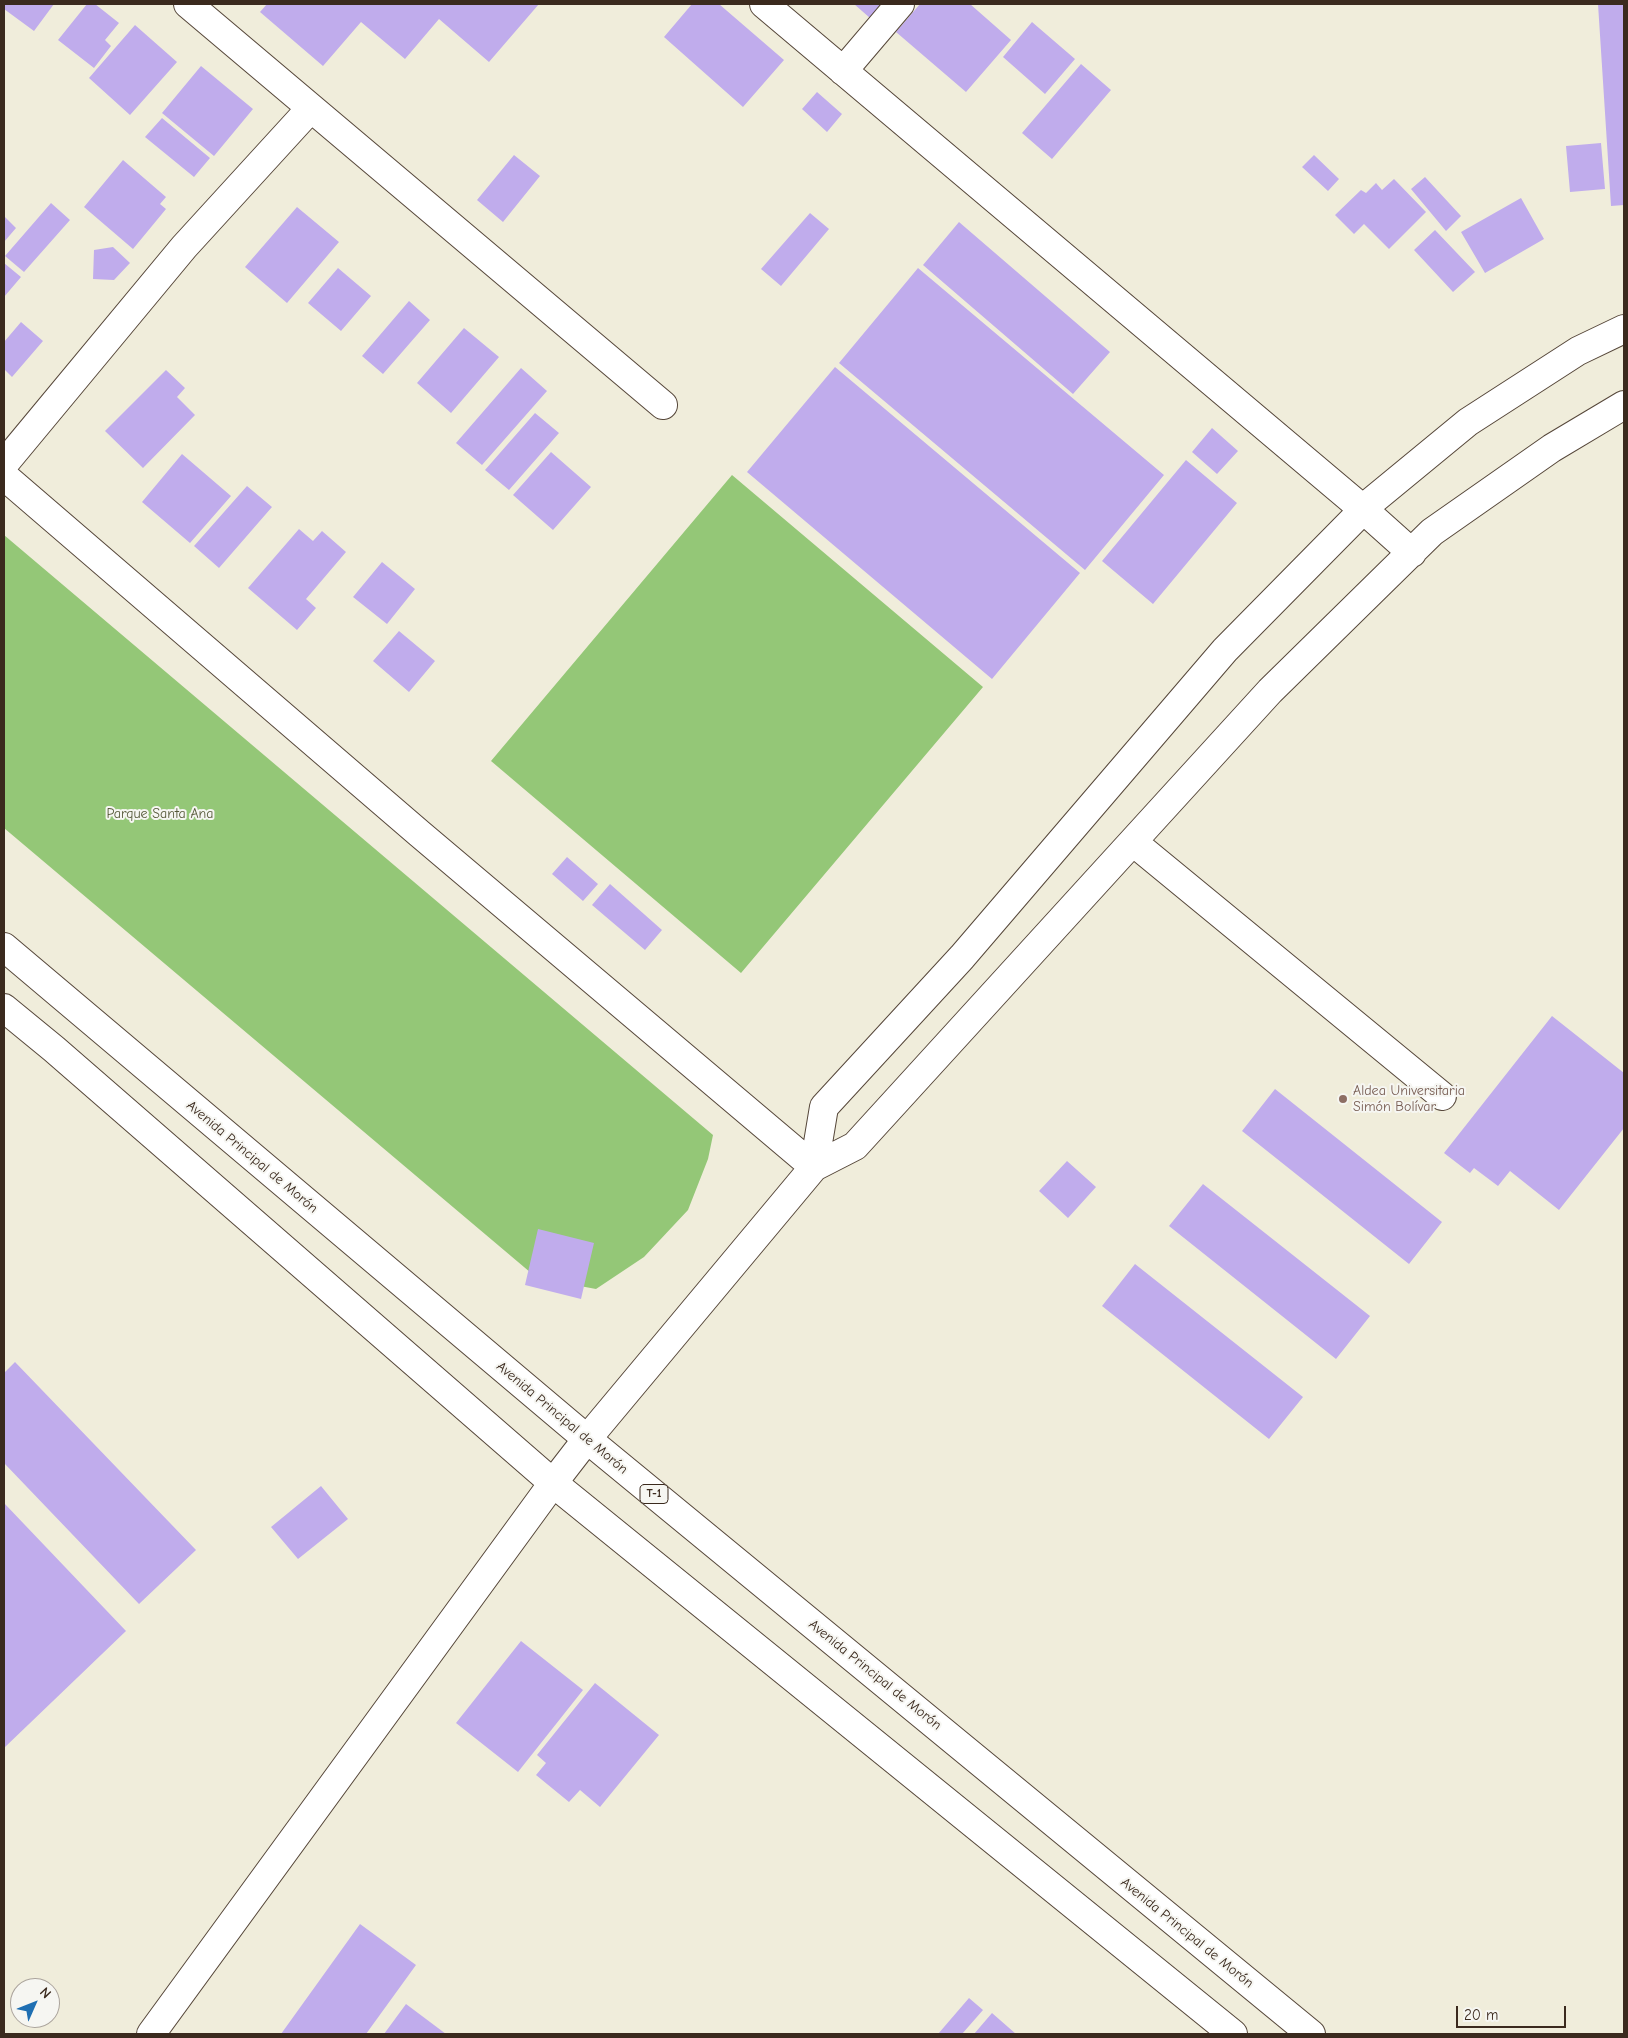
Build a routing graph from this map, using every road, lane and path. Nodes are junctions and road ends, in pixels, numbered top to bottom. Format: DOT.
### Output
graph roads {
  1 [pos="188,4"];
  2 [pos="764,4"];
  3 [pos="900,4"];
  4 [pos="843,71"];
  5 [pos="311,108"];
  6 [pos="1624,329"];
  7 [pos="1624,405"];
  8 [pos="663,406"];
  9 [pos="4,464"];
  10 [pos="4,476"];
  11 [pos="1364,510"];
  12 [pos="1412,553"];
  13 [pos="1133,842"];
  14 [pos="4,947"];
  15 [pos="4,1008"];
  16 [pos="1442,1096"];
  17 [pos="814,1167"];
  18 [pos="588,1439"];
  19 [pos="553,1483"];
  20 [pos="151,2034"];
  21 [pos="1233,2034"];
  22 [pos="1311,2034"];
  1 -- 5 [label="street"];
  2 -- 4 [label="street"];
  3 -- 4 [label="street"];
  4 -- 11 [label="street"];
  5 -- 8 [label="street"];
  5 -- 9 [label="street"];
  6 -- 11 [label="street"];
  7 -- 12 [label="street"];
  10 -- 17 [label="street"];
  11 -- 12 [label="street"];
  11 -- 17 [label="street"];
  12 -- 13 [label="street"];
  13 -- 16 [label="street"];
  13 -- 17 [label="street"];
  14 -- 18 [label="street, Avenida Principal de Morón / T-1"];
  15 -- 19 [label="street"];
  17 -- 18 [label="street"];
  18 -- 19 [label="street"];
  18 -- 22 [label="street, Avenida Principal de Morón / T-1"];
  19 -- 20 [label="street"];
  19 -- 21 [label="street"];
}
